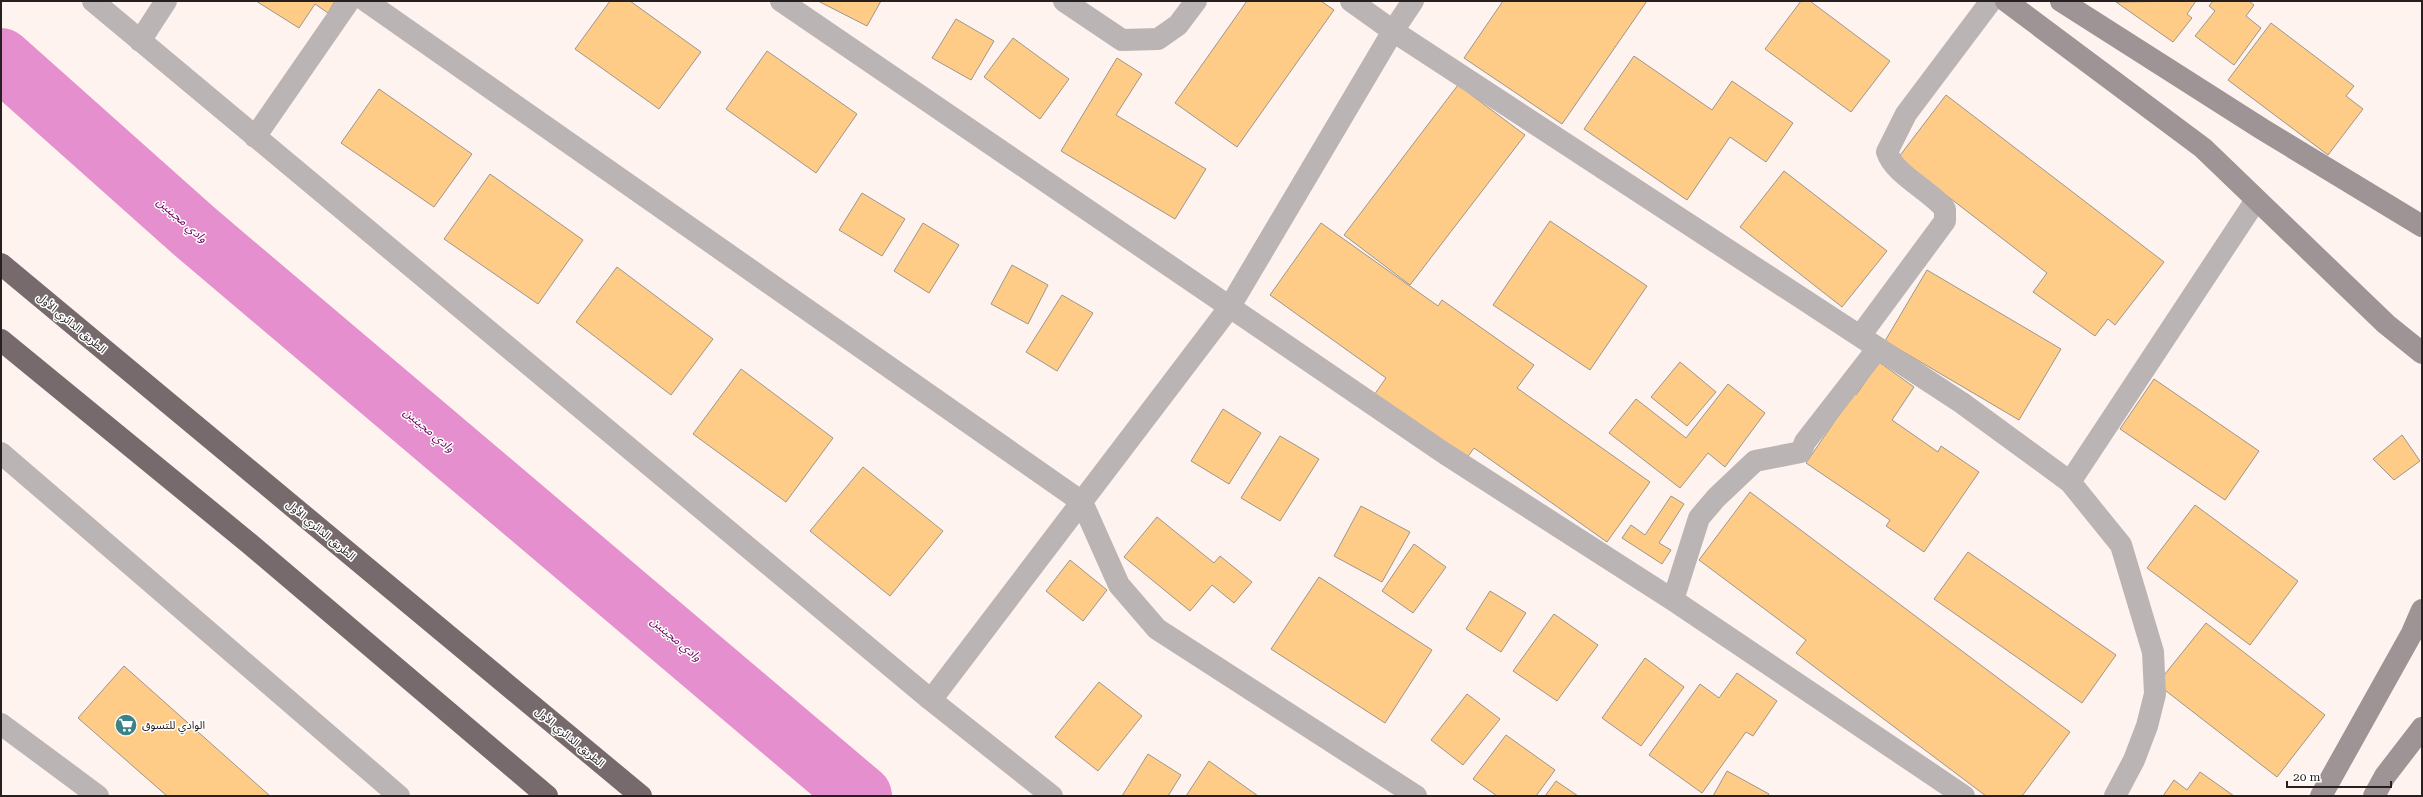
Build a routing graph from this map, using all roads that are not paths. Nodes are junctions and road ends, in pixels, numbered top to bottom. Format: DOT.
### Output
graph roads {
  1 [pos="93,1"];
  2 [pos="166,1"];
  3 [pos="349,1"];
  4 [pos="366,1"];
  5 [pos="781,1"];
  6 [pos="1064,1"];
  7 [pos="1196,1"];
  8 [pos="1351,1"];
  9 [pos="1413,1"];
  10 [pos="1991,1"];
  11 [pos="2006,1"];
  12 [pos="2075,5"];
  13 [pos="1393,30"];
  14 [pos="140,41"];
  15 [pos="255,137"];
  16 [pos="2256,200"];
  17 [pos="2422,226"];
  18 [pos="1,264"];
  19 [pos="1229,308"];
  20 [pos="1,340"];
  21 [pos="1869,342"];
  22 [pos="2422,352"];
  23 [pos="1,453"];
  24 [pos="2070,482"];
  25 [pos="1082,502"];
  26 [pos="1673,600"];
  27 [pos="2422,610"];
  28 [pos="931,700"];
  29 [pos="1,724"];
  30 [pos="2422,728"];
  31 [pos="98,796"];
  32 [pos="399,796"];
  33 [pos="547,796"];
  34 [pos="641,796"];
  35 [pos="1052,796"];
  36 [pos="1416,796"];
  37 [pos="1964,796"];
  38 [pos="2115,796"];
  39 [pos="2321,796"];
  40 [pos="2374,796"];
  1 -- 14 [label="street"];
  2 -- 14 [label="street"];
  3 -- 15 [label="street"];
  4 -- 25 [label="street"];
  5 -- 19 [label="street"];
  6 -- 7 [label="street"];
  8 -- 13 [label="street"];
  9 -- 13 [label="street"];
  10 -- 21 [label="street"];
  11 -- 16 [label="street"];
  12 -- 17 [label="street"];
  13 -- 19 [label="street"];
  13 -- 21 [label="street"];
  14 -- 15 [label="street"];
  15 -- 28 [label="street"];
  16 -- 22 [label="street"];
  16 -- 24 [label="street"];
  18 -- 34 [label="highway, الطريق الدائري الأول"];
  19 -- 25 [label="street"];
  19 -- 26 [label="street"];
  20 -- 33 [label="highway"];
  21 -- 24 [label="street"];
  21 -- 26 [label="street"];
  23 -- 32 [label="street"];
  24 -- 38 [label="street"];
  25 -- 28 [label="street"];
  25 -- 36 [label="street"];
  26 -- 37 [label="street"];
  27 -- 39 [label="street"];
  28 -- 35 [label="street"];
  29 -- 31 [label="street"];
  30 -- 40 [label="street"];
}
